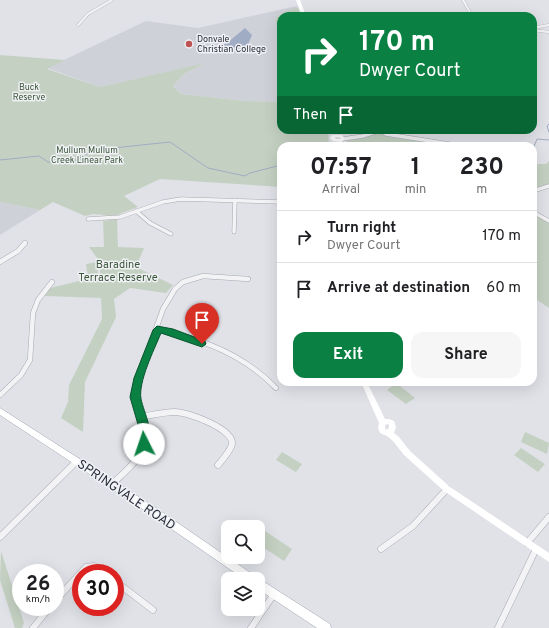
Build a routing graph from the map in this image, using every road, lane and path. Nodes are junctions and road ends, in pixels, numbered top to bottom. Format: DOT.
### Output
graph roads {
  1 [pos="112,0"];
  2 [pos="298,0"];
  3 [pos="463,0"];
  4 [pos="302,12"];
  5 [pos="470,12"];
  6 [pos="78,25"];
  7 [pos="549,25"];
  8 [pos="537,28"];
  9 [pos="537,30"];
  10 [pos="549,32"];
  11 [pos="336,134"];
  12 [pos="338,134"];
  13 [pos="369,134"];
  14 [pos="386,134"];
  15 [pos="343,139"];
  16 [pos="336,142"];
  17 [pos="340,142"];
  18 [pos="437,142"];
  19 [pos="549,186"];
  20 [pos="537,190"];
  21 [pos="235,200"];
  22 [pos="277,202"];
  23 [pos="136,211"];
  24 [pos="537,214"];
  25 [pos="88,219"];
  26 [pos="549,221"];
  27 [pos="234,232"];
  28 [pos="171,234"];
  29 [pos="25,243"];
  30 [pos="0,262"];
  31 [pos="248,279"];
  32 [pos="52,282"];
  33 [pos="157,330"];
  34 [pos="366,386"];
  35 [pos="276,388"];
  36 [pos="0,395"];
  37 [pos="0,411"];
  38 [pos="141,418"];
  39 [pos="77,461"];
  40 [pos="218,465"];
  41 [pos="112,484"];
  42 [pos="447,489"];
  43 [pos="549,516"];
  44 [pos="0,537"];
  45 [pos="527,543"];
  46 [pos="381,549"];
  47 [pos="536,549"];
  48 [pos="549,558"];
  49 [pos="242,572"];
  50 [pos="72,582"];
  51 [pos="124,588"];
  52 [pos="265,588"];
  53 [pos="64,591"];
  54 [pos="274,594"];
  55 [pos="153,610"];
  56 [pos="43,616"];
  57 [pos="33,628"];
  58 [pos="251,628"];
  59 [pos="326,628"];
  60 [pos="498,628"];
  1 -- 6 [label="street"];
  2 -- 4 [label="main road"];
  3 -- 5 [label="street"];
  7 -- 8 [label="street"];
  9 -- 10 [label="street"];
  11 -- 16 [label="main road"];
  12 -- 15 [label="main road"];
  13 -- 15 [label="street"];
  14 -- 18 [label="street"];
  15 -- 17 [label="main road"];
  19 -- 20 [label="street"];
  21 -- 22 [label="street"];
  21 -- 23 [label="street"];
  21 -- 27 [label="street"];
  23 -- 25 [label="street"];
  23 -- 28 [label="street"];
  24 -- 26 [label="street"];
  29 -- 30 [label="street"];
  31 -- 33 [label="street"];
  32 -- 36 [label="street"];
  33 -- 35 [label="street"];
  33 -- 38 [label="street"];
  34 -- 42 [label="main road"];
  37 -- 39 [label="main road, SPRINGVALE ROAD"];
  38 -- 40 [label="street"];
  38 -- 41 [label="street"];
  39 -- 41 [label="main road, SPRINGVALE ROAD"];
  39 -- 44 [label="street"];
  41 -- 49 [label="main road, SPRINGVALE ROAD"];
  42 -- 45 [label="main road"];
  42 -- 46 [label="street"];
  43 -- 45 [label="street"];
  45 -- 47 [label="main road"];
  47 -- 48 [label="main road"];
  47 -- 60 [label="street"];
  50 -- 53 [label="street"];
  51 -- 55 [label="street"];
  52 -- 54 [label="main road"];
  54 -- 58 [label="street"];
  54 -- 59 [label="main road"];
  56 -- 57 [label="street"];
}
